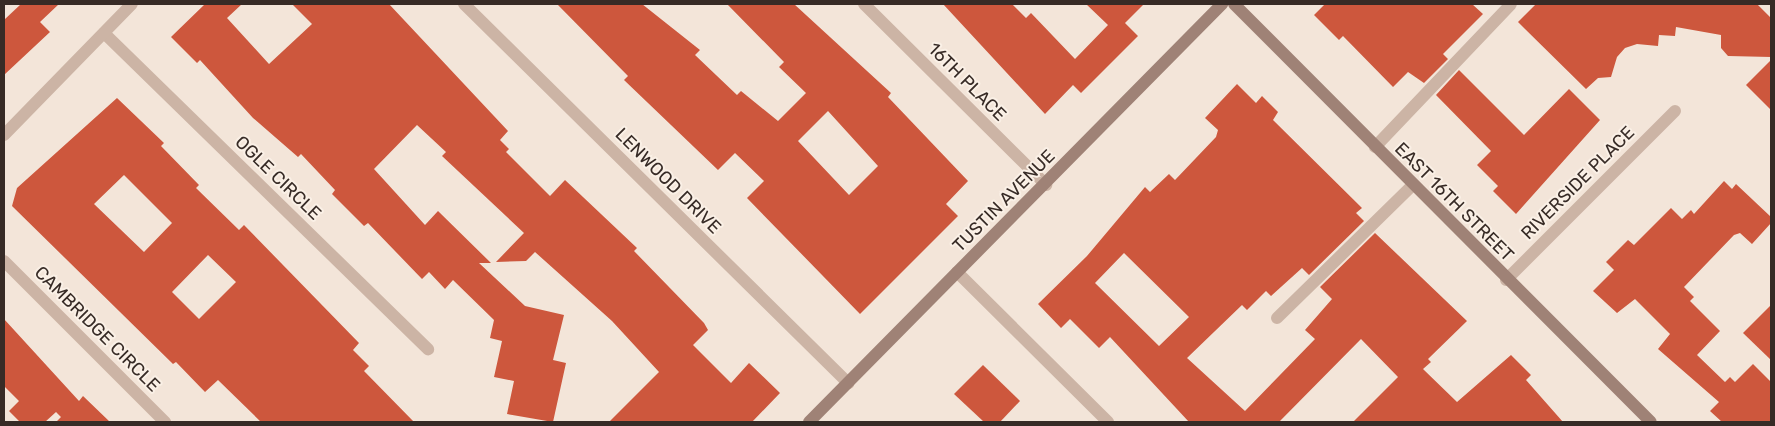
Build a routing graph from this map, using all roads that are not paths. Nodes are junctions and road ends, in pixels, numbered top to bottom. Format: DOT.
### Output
graph roads {
  1 [pos="132,4"];
  2 [pos="464,4"];
  3 [pos="864,4"];
  4 [pos="1222,4"];
  5 [pos="1234,4"];
  6 [pos="1512,4"];
  7 [pos="104,33"];
  8 [pos="1675,111"];
  9 [pos="4,135"];
  10 [pos="1375,147"];
  11 [pos="1046,185"];
  12 [pos="1413,185"];
  13 [pos="4,261"];
  14 [pos="957,272"];
  15 [pos="1506,280"];
  16 [pos="1276,318"];
  17 [pos="428,349"];
  18 [pos="848,383"];
  19 [pos="165,422"];
  20 [pos="809,422"];
  21 [pos="1108,422"];
  22 [pos="1652,422"];
  1 -- 7 [label="street"];
  2 -- 18 [label="street, LENWOOD DRIVE"];
  3 -- 11 [label="street, 16TH PLACE"];
  4 -- 11 [label="street, TUSTIN AVENUE"];
  5 -- 10 [label="street, EAST 16TH STREET"];
  6 -- 10 [label="street"];
  7 -- 9 [label="street"];
  7 -- 17 [label="street, OGLE CIRCLE"];
  8 -- 15 [label="street, RIVERSIDE PLACE"];
  10 -- 12 [label="street, EAST 16TH STREET"];
  11 -- 14 [label="street, TUSTIN AVENUE"];
  12 -- 15 [label="street, EAST 16TH STREET"];
  12 -- 16 [label="street"];
  13 -- 19 [label="street, CAMBRIDGE CIRCLE"];
  14 -- 18 [label="street, TUSTIN AVENUE"];
  14 -- 21 [label="street"];
  15 -- 22 [label="street, EAST 16TH STREET"];
  18 -- 20 [label="street, TUSTIN AVENUE"];
}
